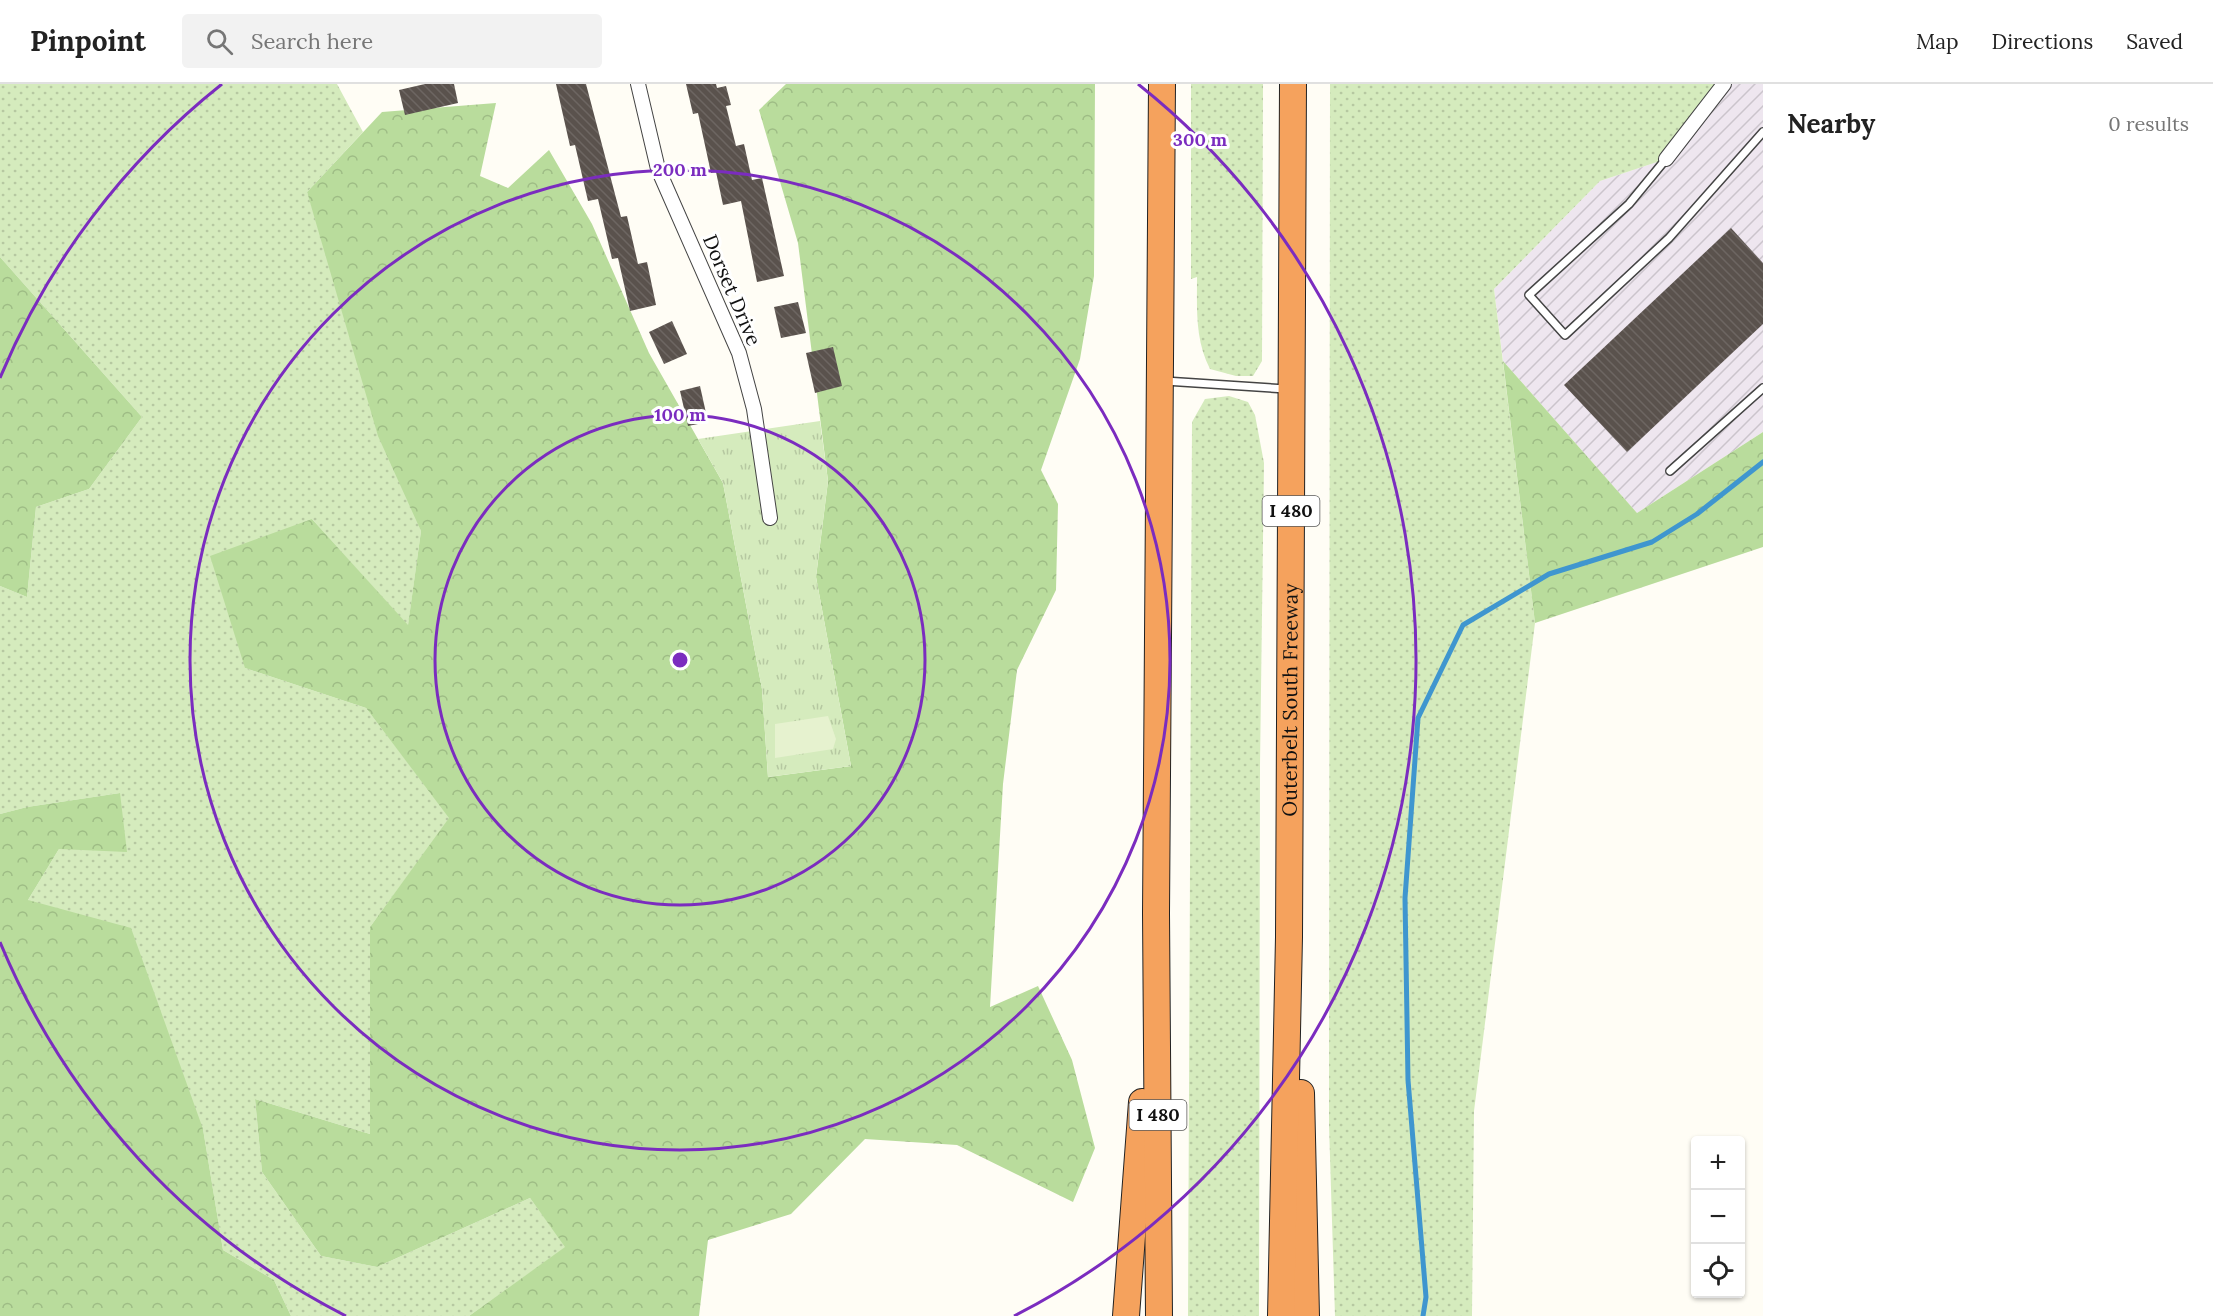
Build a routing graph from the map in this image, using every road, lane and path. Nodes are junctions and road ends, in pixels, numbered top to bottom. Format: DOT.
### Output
graph roads {
  1 [pos="638,84"];
  2 [pos="1162,84"];
  3 [pos="1293,84"];
  4 [pos="1724,84"];
  5 [pos="1763,132"];
  6 [pos="1666,159"];
  7 [pos="1160,380"];
  8 [pos="1763,388"];
  9 [pos="1291,389"];
  10 [pos="1670,471"];
  11 [pos="770,518"];
  12 [pos="1156,913"];
  13 [pos="1289,938"];
  14 [pos="1126,1316"];
  15 [pos="1159,1316"];
  16 [pos="1281,1316"];
  17 [pos="1306,1316"];
  1 -- 11 [label="street, Dorset Drive"];
  2 -- 7 [label="highway, I 480"];
  3 -- 9 [label="highway, Outerbelt South Freeway / I 480"];
  4 -- 6 [label="street"];
  5 -- 6 [label="lane"];
  7 -- 9 [label="lane"];
  7 -- 12 [label="highway, I 480"];
  8 -- 10 [label="lane"];
  9 -- 13 [label="highway, Outerbelt South Freeway / I 480"];
  12 -- 14 [label="highway"];
  12 -- 15 [label="highway, I 480"];
  13 -- 16 [label="highway, Outerbelt South Freeway / I 480"];
  13 -- 17 [label="highway"];
}
